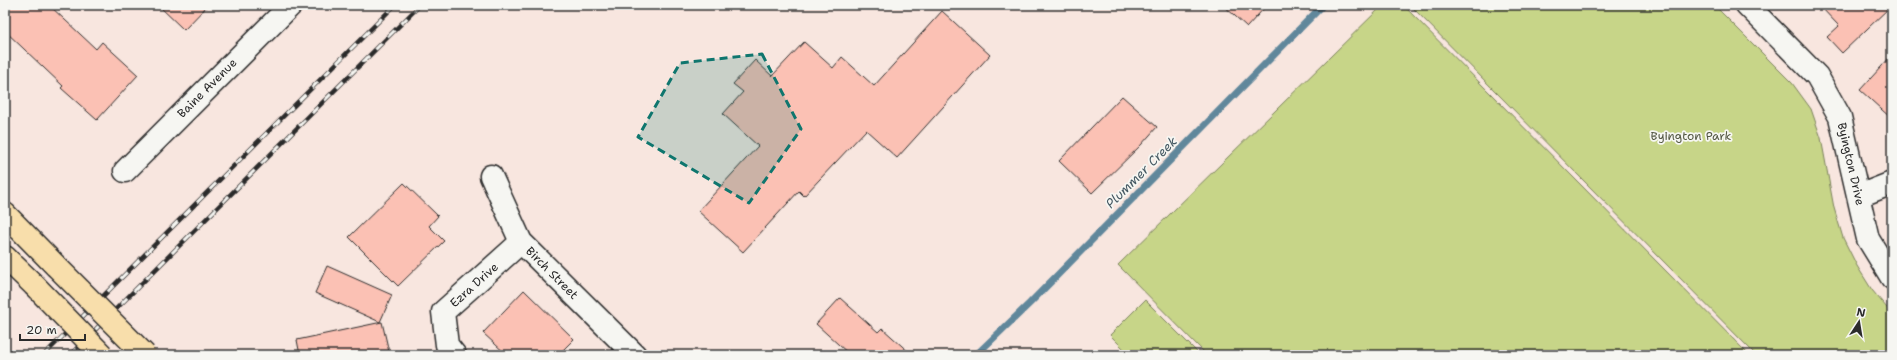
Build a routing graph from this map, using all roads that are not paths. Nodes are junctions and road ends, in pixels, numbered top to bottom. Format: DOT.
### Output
graph roads {
  1 [pos="291,5"];
  2 [pos="1747,5"];
  3 [pos="125,171"];
  4 [pos="491,176"];
  5 [pos="1892,183"];
  6 [pos="1859,196"];
  7 [pos="5,214"];
  8 [pos="521,242"];
  9 [pos="5,257"];
  10 [pos="1892,278"];
  11 [pos="102,355"];
  12 [pos="145,355"];
  13 [pos="455,355"];
  14 [pos="635,355"];
  1 -- 3 [label="street, Baine Avenue"];
  2 -- 6 [label="street, Byington Drive"];
  4 -- 8 [label="street, Birch Street"];
  5 -- 6 [label="street"];
  6 -- 10 [label="street, Byington Drive"];
  7 -- 12 [label="main road, bridge"];
  8 -- 13 [label="street, Ezra Drive"];
  8 -- 14 [label="street, Birch Street"];
  9 -- 11 [label="main road, bridge"];
}
